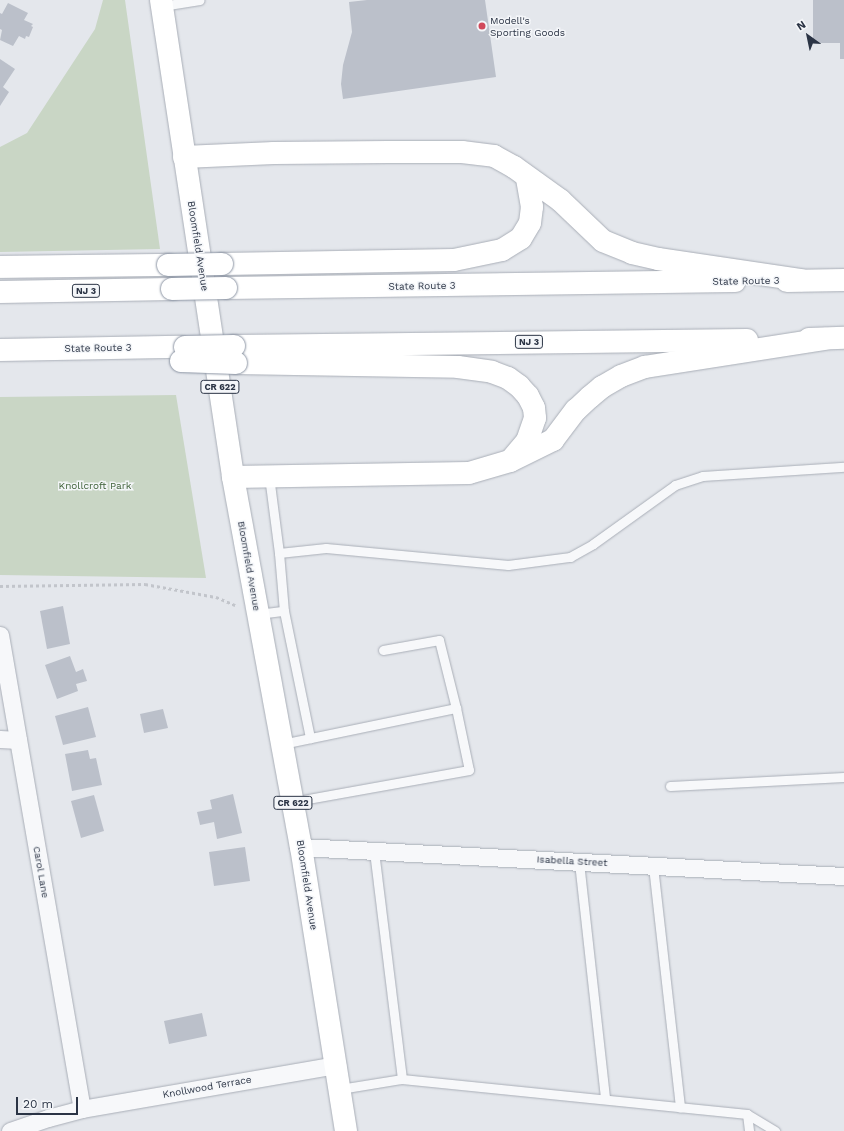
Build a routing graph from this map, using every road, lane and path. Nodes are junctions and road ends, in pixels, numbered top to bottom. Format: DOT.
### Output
graph roads {
  1 [pos="200,0"];
  2 [pos="162,3"];
  3 [pos="184,157"];
  4 [pos="527,178"];
  5 [pos="0,267"];
  6 [pos="801,280"];
  7 [pos="844,280"];
  8 [pos="0,292"];
  9 [pos="834,339"];
  10 [pos="8,350"];
  11 [pos="235,354"];
  12 [pos="510,461"];
  13 [pos="844,467"];
  14 [pos="269,476"];
  15 [pos="233,477"];
  16 [pos="279,553"];
  17 [pos="0,586"];
  18 [pos="284,611"];
  19 [pos="257,614"];
  20 [pos="0,635"];
  21 [pos="384,650"];
  22 [pos="456,708"];
  23 [pos="310,738"];
  24 [pos="0,739"];
  25 [pos="18,740"];
  26 [pos="282,744"];
  27 [pos="844,777"];
  28 [pos="670,786"];
  29 [pos="292,802"];
  30 [pos="301,847"];
  31 [pos="374,851"];
  32 [pos="579,862"];
  33 [pos="653,866"];
  34 [pos="844,876"];
  35 [pos="337,1065"];
  36 [pos="402,1079"];
  37 [pos="340,1089"];
  38 [pos="605,1100"];
  39 [pos="680,1107"];
  40 [pos="82,1109"];
  41 [pos="746,1114"];
  42 [pos="10,1131"];
  43 [pos="346,1131"];
  44 [pos="749,1131"];
  45 [pos="775,1131"];
  1 -- 2 [label="lane"];
  2 -- 3 [label="main road, Bloomfield Avenue / CR 622"];
  3 -- 4 [label="main road"];
  3 -- 15 [label="main road, Bloomfield Avenue / CR 622"];
  4 -- 5 [label="main road, bridge"];
  4 -- 6 [label="main road"];
  6 -- 7 [label="main road, State Route 3 / NJ 3"];
  6 -- 8 [label="main road, State Route 3 / NJ 3, bridge"];
  9 -- 11 [label="main road, NJ 3"];
  9 -- 12 [label="main road"];
  10 -- 11 [label="main road, bridge"];
  11 -- 12 [label="main road"];
  12 -- 14 [label="main road"];
  13 -- 16 [label="lane"];
  14 -- 15 [label="main road"];
  14 -- 16 [label="lane"];
  15 -- 19 [label="main road, Bloomfield Avenue / CR 622"];
  16 -- 18 [label="lane"];
  17 -- 19 [label="path"];
  18 -- 19 [label="lane"];
  18 -- 23 [label="lane"];
  19 -- 26 [label="main road, Bloomfield Avenue / CR 622"];
  20 -- 25 [label="street, Carol Lane"];
  21 -- 22 [label="lane"];
  22 -- 23 [label="lane"];
  22 -- 29 [label="lane"];
  23 -- 26 [label="lane"];
  24 -- 25 [label="street"];
  25 -- 40 [label="street, Carol Lane"];
  26 -- 29 [label="main road, Bloomfield Avenue / CR 622"];
  27 -- 28 [label="lane"];
  29 -- 30 [label="main road, Bloomfield Avenue / CR 622"];
  30 -- 31 [label="street, Isabella Street"];
  30 -- 35 [label="main road, Bloomfield Avenue / CR 622"];
  31 -- 32 [label="street, Isabella Street"];
  31 -- 36 [label="lane"];
  32 -- 33 [label="street, Isabella Street"];
  32 -- 38 [label="lane"];
  33 -- 34 [label="street, Isabella Street"];
  33 -- 39 [label="lane"];
  35 -- 37 [label="main road, Bloomfield Avenue / CR 622"];
  35 -- 40 [label="street, Knollwood Terrace"];
  36 -- 37 [label="lane"];
  36 -- 38 [label="lane"];
  37 -- 43 [label="main road, Bloomfield Avenue / CR 622"];
  38 -- 39 [label="lane"];
  39 -- 41 [label="lane"];
  40 -- 42 [label="street, Knollwood Terrace"];
  41 -- 44 [label="lane"];
  41 -- 45 [label="lane"];
}
